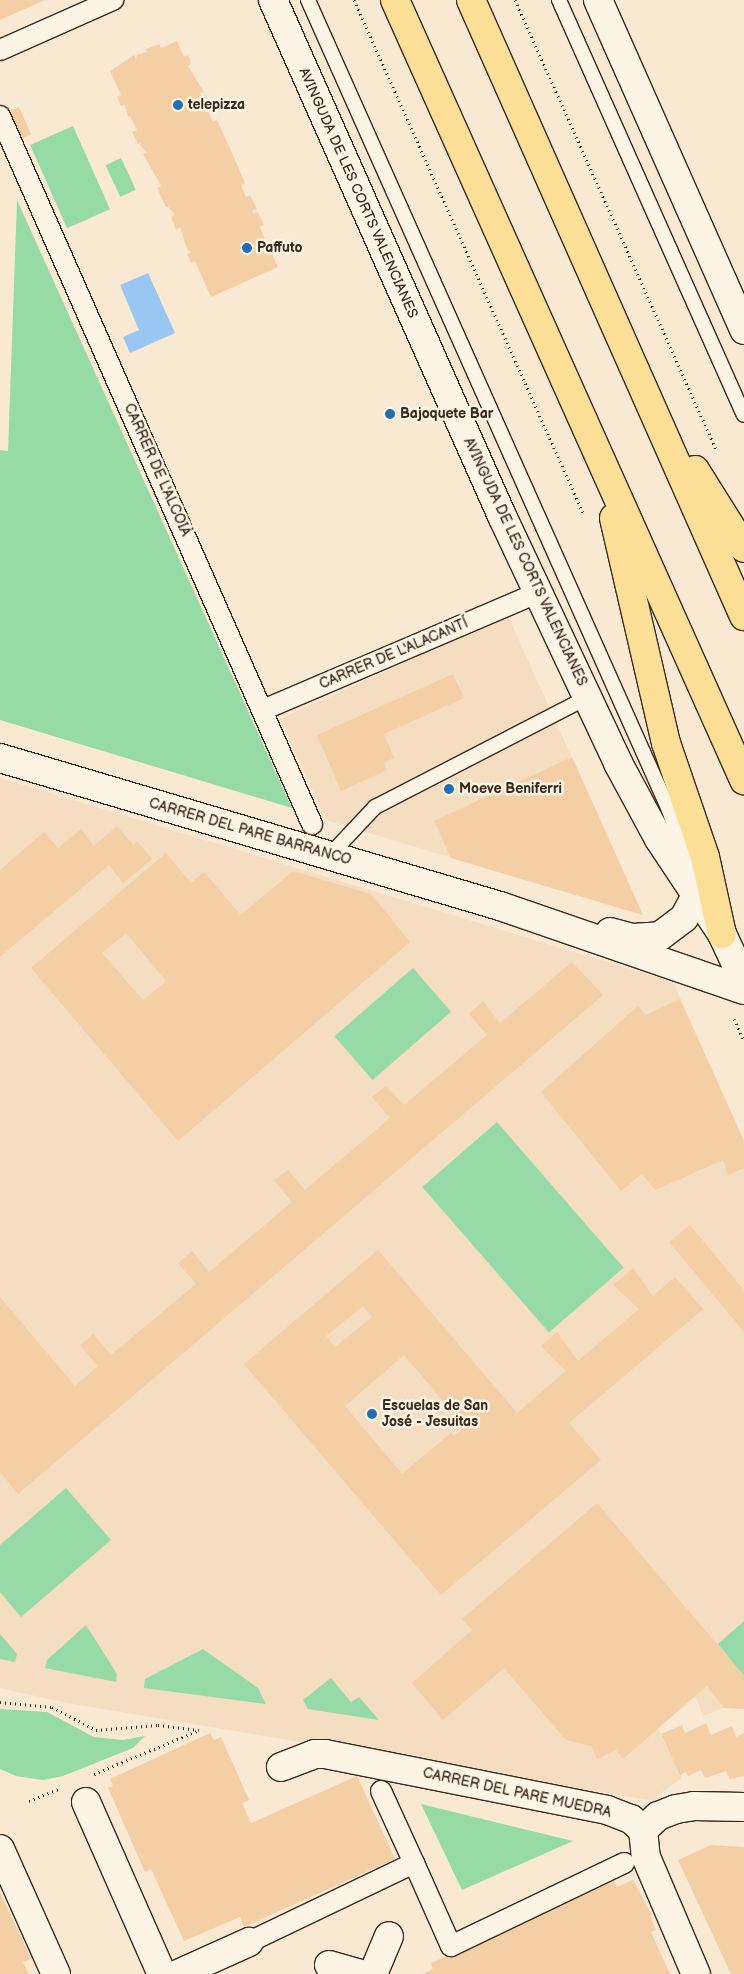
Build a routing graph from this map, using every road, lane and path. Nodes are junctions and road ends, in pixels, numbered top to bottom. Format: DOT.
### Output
graph roads {
  1 [pos="113,0"];
  2 [pos="273,0"];
  3 [pos="308,0"];
  4 [pos="354,0"];
  5 [pos="395,0"];
  6 [pos="471,0"];
  7 [pos="515,0"];
  8 [pos="559,0"];
  9 [pos="598,0"];
  10 [pos="0,50"];
  11 [pos="0,116"];
  12 [pos="744,330"];
  13 [pos="646,392"];
  14 [pos="744,415"];
  15 [pos="719,454"];
  16 [pos="600,456"];
  17 [pos="587,522"];
  18 [pos="744,548"];
  19 [pos="526,598"];
  20 [pos="744,616"];
  21 [pos="588,697"];
  22 [pos="263,710"];
  23 [pos="0,758"];
  24 [pos="744,780"];
  25 [pos="312,824"];
  26 [pos="330,855"];
  27 [pos="696,895"];
  28 [pos="500,906"];
  29 [pos="722,934"];
  30 [pos="744,981"];
  31 [pos="744,990"];
  32 [pos="0,1702"];
  33 [pos="281,1767"];
  34 [pos="63,1787"];
  35 [pos="87,1789"];
  36 [pos="381,1791"];
  37 [pos="29,1801"];
  38 [pos="744,1807"];
  39 [pos="643,1830"];
  40 [pos="0,1849"];
  41 [pos="414,1863"];
  42 [pos="624,1863"];
  43 [pos="389,1936"];
  44 [pos="249,1942"];
  45 [pos="329,1965"];
  46 [pos="56,1974"];
  47 [pos="162,1974"];
  48 [pos="178,1974"];
  49 [pos="360,1974"];
  50 [pos="374,1974"];
  51 [pos="696,1974"];
  1 -- 10 [label="street"];
  2 -- 21 [label="street, AVINGUDA DE LES CORTS VALENCIANES"];
  3 -- 27 [label="lane, AVINGUDA DE LES CORTS VALENCIANES"];
  4 -- 17 [label="path"];
  5 -- 16 [label="main road"];
  6 -- 13 [label="main road"];
  7 -- 15 [label="path"];
  8 -- 14 [label="lane"];
  9 -- 12 [label="street"];
  11 -- 22 [label="street, CARRER DE L'ALCOIÀ"];
  13 -- 18 [label="main road"];
  13 -- 20 [label="main road"];
  16 -- 24 [label="main road"];
  16 -- 29 [label="main road"];
  19 -- 22 [label="street, CARRER DE L'ALACANTÍ"];
  21 -- 26 [label="lane"];
  21 -- 27 [label="street, AVINGUDA DE LES CORTS VALENCIANES"];
  22 -- 25 [label="street, CARRER DE L'ALCOIÀ"];
  23 -- 26 [label="street, CARRER DEL PARE BARRANCO"];
  26 -- 28 [label="street, CARRER DEL PARE BARRANCO"];
  27 -- 28 [label="street, CARRER DEL PARE BARRANCO"];
  27 -- 29 [label="street, AVINGUDA DE LES CORTS VALENCIANES"];
  28 -- 31 [label="street, CARRER DEL PARE BARRANCO"];
  29 -- 30 [label="street, AVINGUDA DE LES CORTS VALENCIANES"];
  32 -- 35 [label="path"];
  33 -- 39 [label="street, CARRER DEL PARE MUEDRA"];
  34 -- 37 [label="path"];
  35 -- 47 [label="street"];
  36 -- 41 [label="street"];
  38 -- 39 [label="street"];
  39 -- 51 [label="street"];
  40 -- 46 [label="street"];
  41 -- 42 [label="street"];
  41 -- 44 [label="street"];
  43 -- 50 [label="street"];
  44 -- 48 [label="street"];
  45 -- 49 [label="street"];
}
